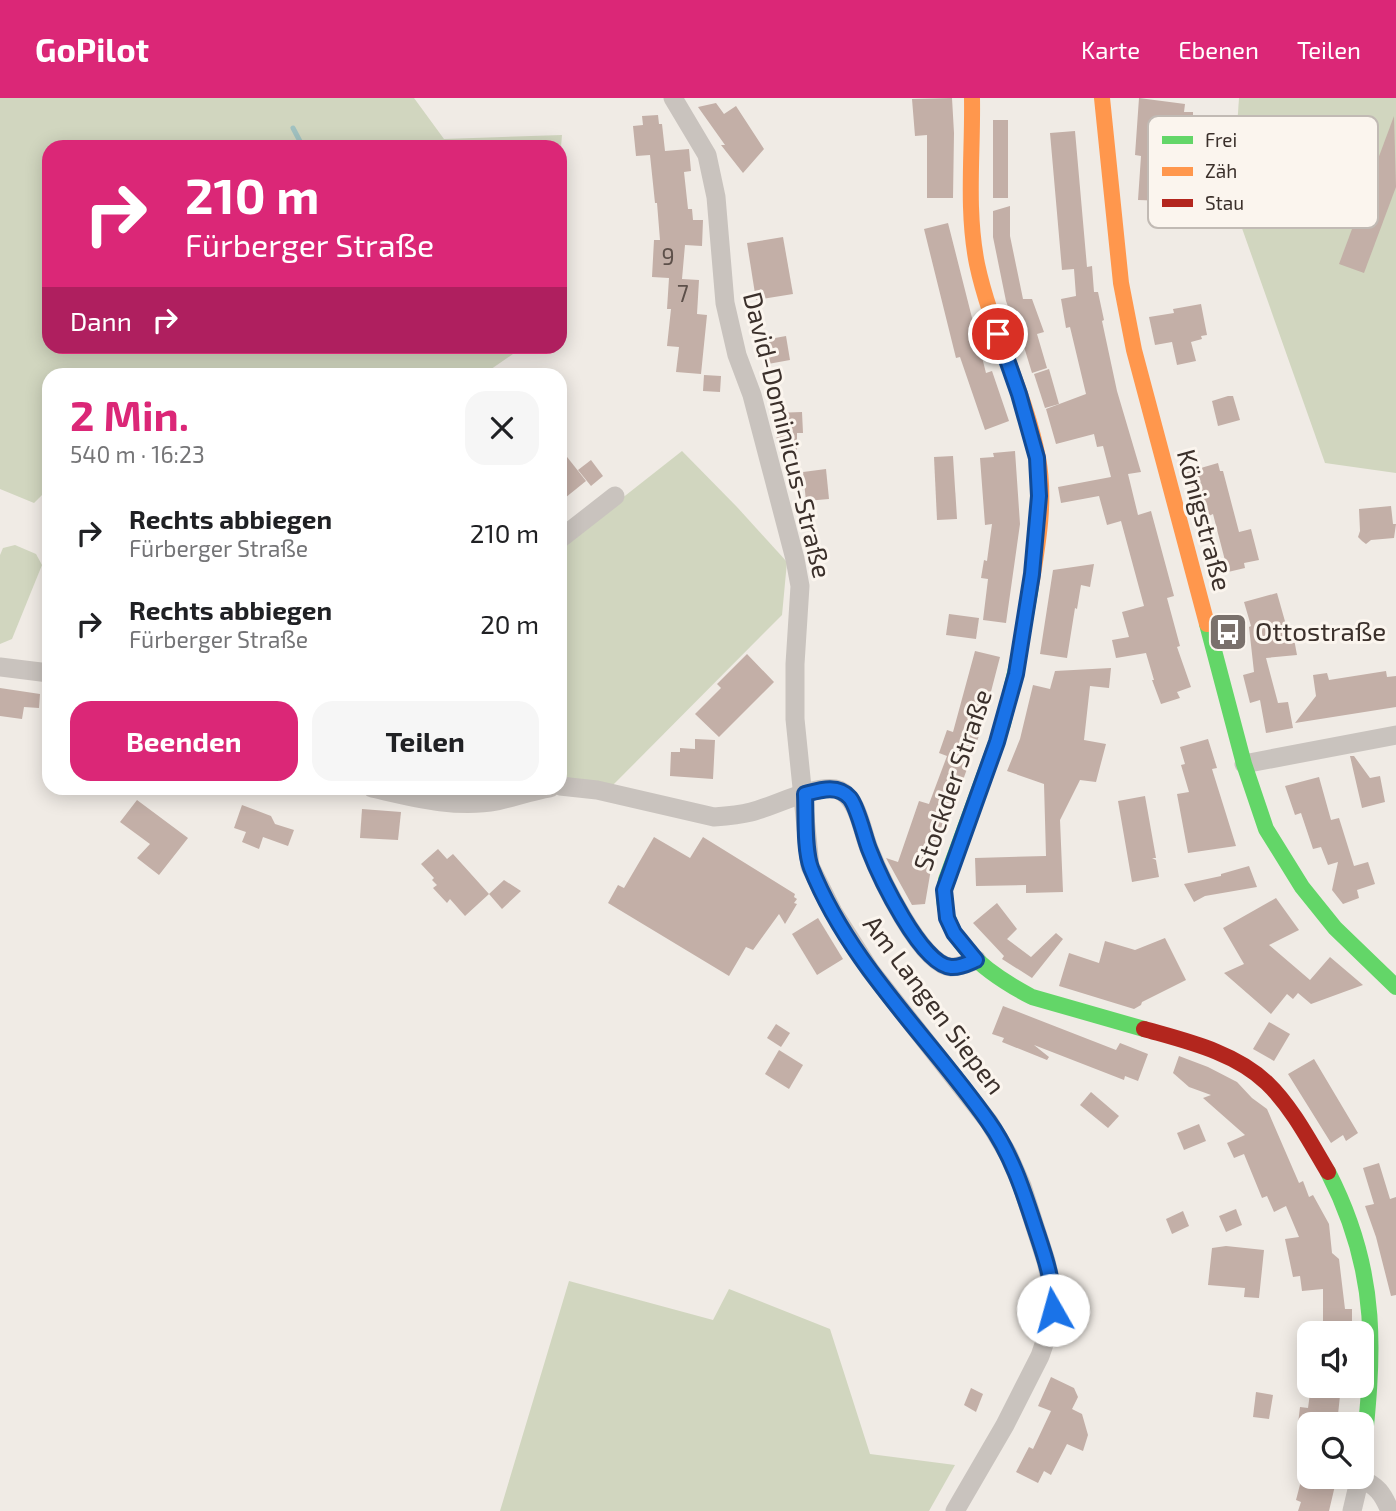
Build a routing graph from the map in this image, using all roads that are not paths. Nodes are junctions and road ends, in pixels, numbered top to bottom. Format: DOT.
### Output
graph roads {
  1 [pos="673,98"];
  2 [pos="972,98"];
  3 [pos="1102,98"];
  4 [pos="615,496"];
  5 [pos="567,534"];
  6 [pos="0,667"];
  7 [pos="42,672"];
  8 [pos="1396,735"];
  9 [pos="1244,764"];
  10 [pos="567,787"];
  11 [pos="805,794"];
  12 [pos="402,795"];
  13 [pos="522,795"];
  14 [pos="976,960"];
  15 [pos="1396,987"];
  16 [pos="1367,1412"];
  17 [pos="1374,1483"];
  18 [pos="1357,1489"];
  19 [pos="955,1511"];
  20 [pos="1352,1511"];
  21 [pos="1390,1511"];
  1 -- 11 [label="street, David-Dominicus-Straße"];
  2 -- 14 [label="street, Stockder Straße"];
  3 -- 9 [label="street, Königstraße"];
  4 -- 5 [label="street"];
  6 -- 7 [label="street"];
  8 -- 9 [label="street"];
  9 -- 15 [label="street, Königstraße"];
  10 -- 11 [label="street"];
  11 -- 14 [label="street"];
  11 -- 19 [label="street, Am Langen Siepen"];
  12 -- 13 [label="street"];
  14 -- 16 [label="street, Stockder Straße"];
  17 -- 21 [label="street"];
  18 -- 20 [label="street, Stockder Straße"];
}
